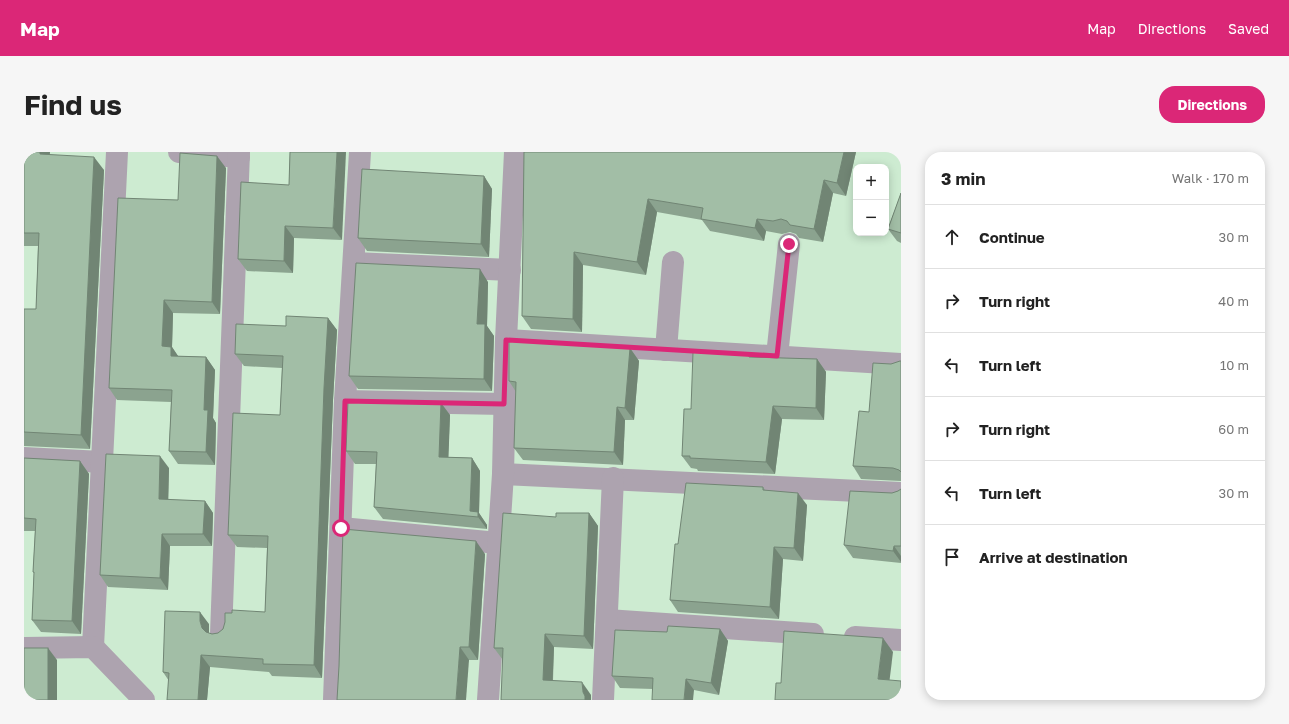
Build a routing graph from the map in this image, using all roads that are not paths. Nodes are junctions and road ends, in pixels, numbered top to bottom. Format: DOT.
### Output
graph roads {
  1 [pos="117,152"];
  2 [pos="179,152"];
  3 [pos="360,152"];
  4 [pos="515,152"];
  5 [pos="239,154"];
  6 [pos="789,244"];
  7 [pos="672,262"];
  8 [pos="354,263"];
  9 [pos="510,270"];
  10 [pos="506,340"];
  11 [pos="666,350"];
  12 [pos="777,356"];
  13 [pos="901,364"];
  14 [pos="345,401"];
  15 [pos="504,404"];
  16 [pos="24,458"];
  17 [pos="102,462"];
  18 [pos="503,474"];
  19 [pos="613,478"];
  20 [pos="901,493"];
  21 [pos="341,528"];
  22 [pos="498,543"];
  23 [pos="606,620"];
  24 [pos="221,634"];
  25 [pos="901,640"];
  26 [pos="93,647"];
  27 [pos="24,648"];
  28 [pos="144,700"];
  29 [pos="334,700"];
  30 [pos="488,700"];
  31 [pos="603,700"];
  1 -- 17 [label="street"];
  2 -- 5 [label="street"];
  3 -- 8 [label="street"];
  4 -- 9 [label="street"];
  5 -- 24 [label="street"];
  6 -- 12 [label="street"];
  7 -- 11 [label="street"];
  8 -- 9 [label="street"];
  8 -- 14 [label="street"];
  9 -- 10 [label="street"];
  10 -- 11 [label="street"];
  10 -- 15 [label="street"];
  11 -- 12 [label="street"];
  12 -- 13 [label="street"];
  14 -- 15 [label="street"];
  14 -- 21 [label="street"];
  15 -- 18 [label="street"];
  16 -- 17 [label="street"];
  17 -- 26 [label="street"];
  18 -- 19 [label="street"];
  18 -- 22 [label="street"];
  19 -- 20 [label="street"];
  19 -- 23 [label="street"];
  21 -- 22 [label="street"];
  21 -- 29 [label="street"];
  22 -- 30 [label="street"];
  23 -- 25 [label="street"];
  23 -- 31 [label="street"];
  26 -- 27 [label="street"];
  26 -- 28 [label="street"];
}
